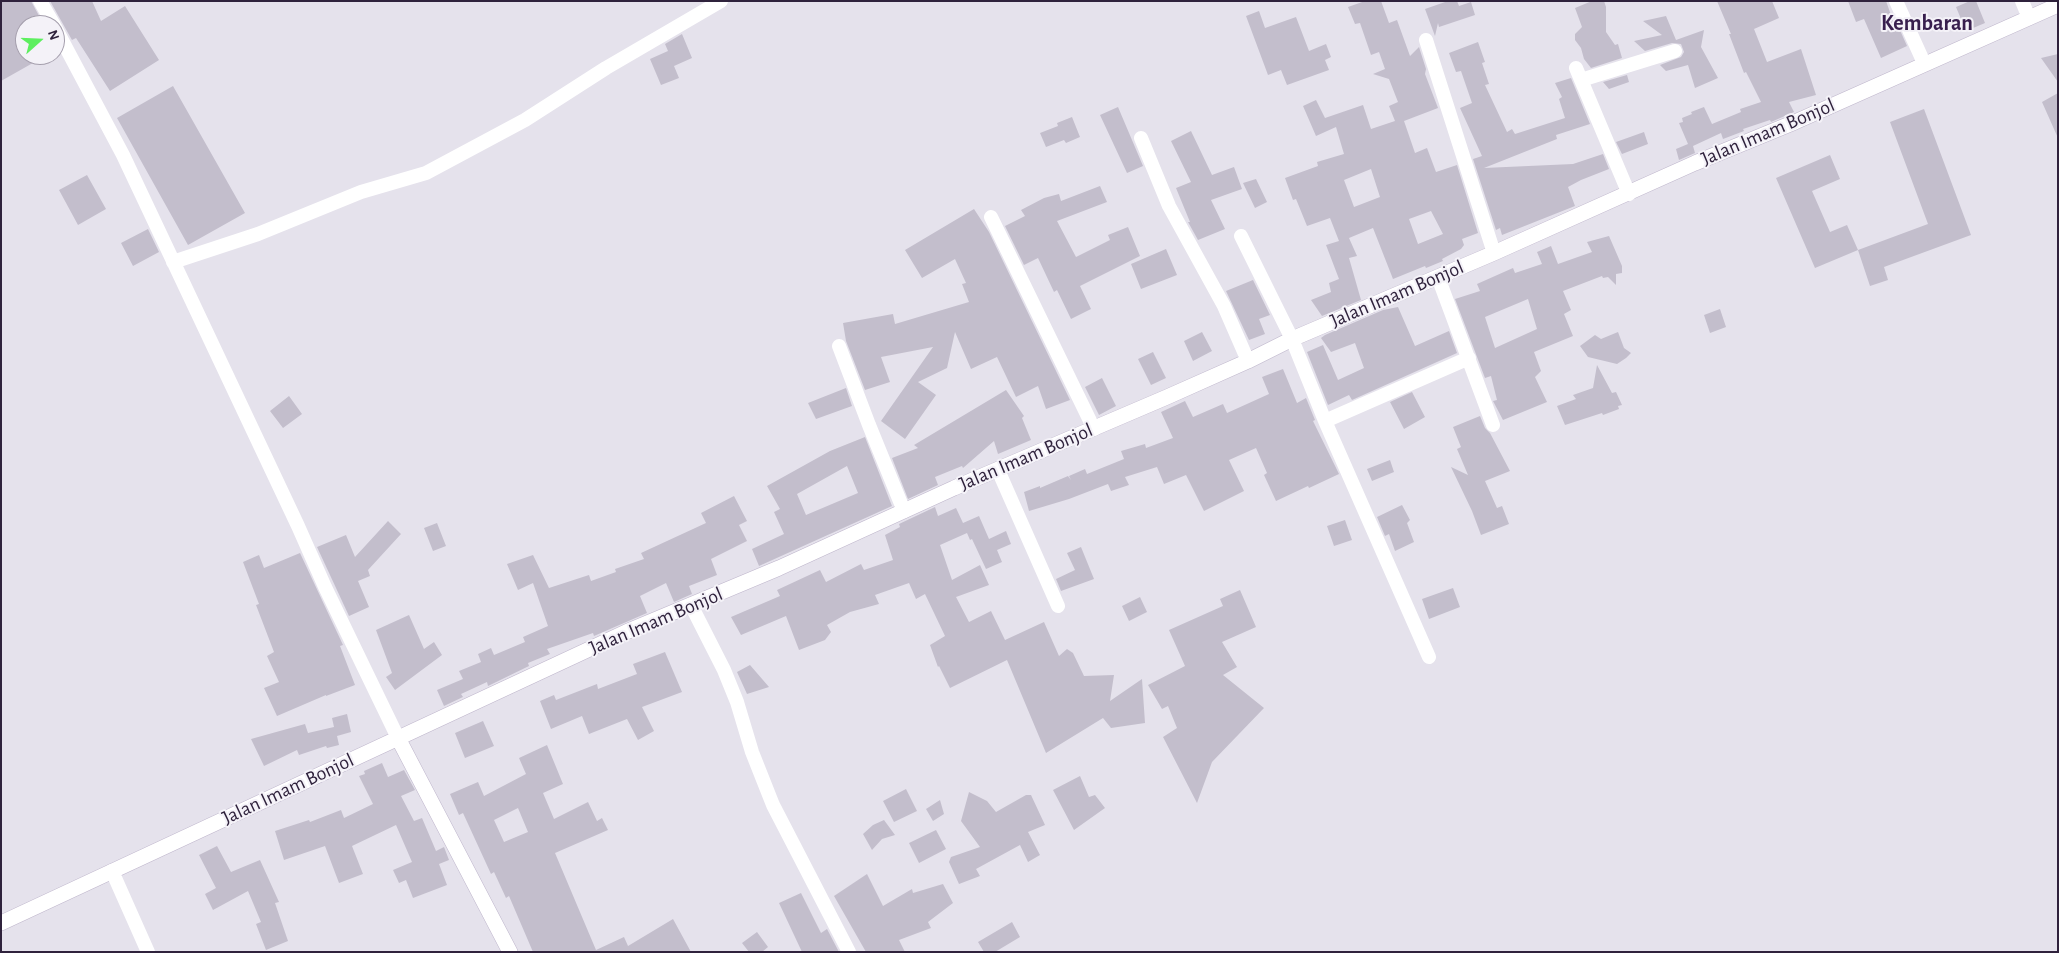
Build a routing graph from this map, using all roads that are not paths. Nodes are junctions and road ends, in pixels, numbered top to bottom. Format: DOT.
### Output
graph roads {
  1 [pos="40,1"];
  2 [pos="721,1"];
  3 [pos="1896,1"];
  4 [pos="2022,1"];
  5 [pos="2058,5"];
  6 [pos="48,15"];
  7 [pos="2029,18"];
  8 [pos="1426,40"];
  9 [pos="65,47"];
  10 [pos="1675,51"];
  11 [pos="1924,63"];
  12 [pos="1141,138"];
  13 [pos="1629,194"];
  14 [pos="991,217"];
  15 [pos="1241,236"];
  16 [pos="1494,253"];
  17 [pos="174,262"];
  18 [pos="1438,277"];
  19 [pos="1292,339"];
  20 [pos="839,346"];
  21 [pos="1469,358"];
  22 [pos="1248,361"];
  23 [pos="1325,422"];
  24 [pos="1493,425"];
  25 [pos="1094,428"];
  26 [pos="998,470"];
  27 [pos="904,511"];
  28 [pos="691,605"];
  29 [pos="1058,606"];
  30 [pos="1428,657"];
  31 [pos="398,738"];
  32 [pos="112,871"];
  33 [pos="1,923"];
  34 [pos="148,952"];
  35 [pos="510,952"];
  36 [pos="849,952"];
  1 -- 6 [label="street"];
  2 -- 17 [label="street"];
  3 -- 11 [label="street"];
  4 -- 7 [label="street"];
  5 -- 7 [label="main road, Jalan Imam Bonjol"];
  7 -- 11 [label="main road, Jalan Imam Bonjol"];
  8 -- 16 [label="street"];
  9 -- 17 [label="street"];
  10 -- 13 [label="street"];
  11 -- 13 [label="main road, Jalan Imam Bonjol"];
  12 -- 22 [label="street"];
  13 -- 16 [label="main road, Jalan Imam Bonjol"];
  14 -- 25 [label="street"];
  15 -- 19 [label="street"];
  16 -- 18 [label="main road, Jalan Imam Bonjol"];
  17 -- 31 [label="street"];
  18 -- 19 [label="main road, Jalan Imam Bonjol"];
  18 -- 21 [label="street"];
  19 -- 22 [label="main road, Jalan Imam Bonjol"];
  19 -- 23 [label="street"];
  20 -- 27 [label="street"];
  21 -- 23 [label="street"];
  21 -- 24 [label="street"];
  22 -- 25 [label="main road, Jalan Imam Bonjol"];
  23 -- 30 [label="street"];
  25 -- 26 [label="main road, Jalan Imam Bonjol"];
  26 -- 27 [label="main road, Jalan Imam Bonjol"];
  26 -- 29 [label="street"];
  27 -- 28 [label="main road, Jalan Imam Bonjol"];
  28 -- 31 [label="main road, Jalan Imam Bonjol"];
  28 -- 36 [label="street"];
  31 -- 32 [label="main road, Jalan Imam Bonjol"];
  31 -- 35 [label="main road"];
  32 -- 33 [label="main road, Jalan Imam Bonjol"];
  32 -- 34 [label="street"];
}
